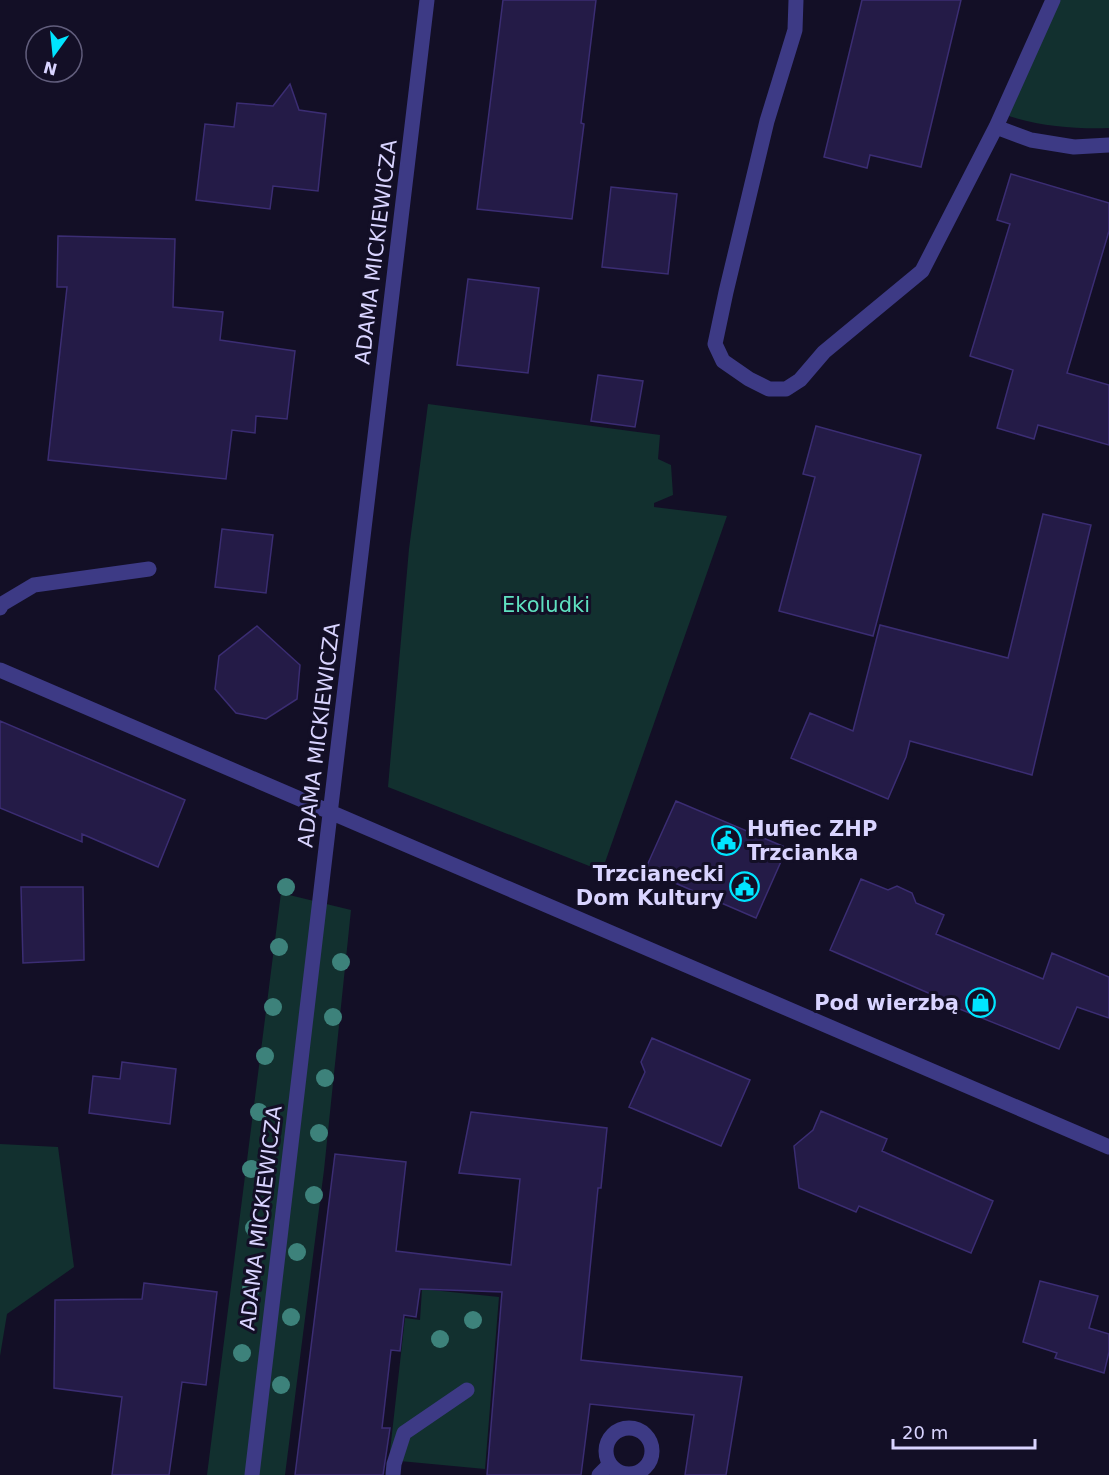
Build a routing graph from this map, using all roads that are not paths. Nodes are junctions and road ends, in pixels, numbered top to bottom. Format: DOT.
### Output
graph roads {
  1 [pos="427,0"];
  2 [pos="796,0"];
  3 [pos="1053,0"];
  4 [pos="996,127"];
  5 [pos="1109,146"];
  6 [pos="149,569"];
  7 [pos="0,608"];
  8 [pos="0,670"];
  9 [pos="332,811"];
  10 [pos="1109,1147"];
  11 [pos="467,1390"];
  12 [pos="610,1464"];
  13 [pos="252,1475"];
  14 [pos="393,1475"];
  15 [pos="599,1475"];
  1 -- 9 [label="street, ADAMA MICKIEWICZA"];
  2 -- 4 [label="street"];
  3 -- 4 [label="street"];
  4 -- 5 [label="street"];
  6 -- 7 [label="street"];
  8 -- 9 [label="street"];
  9 -- 10 [label="street"];
  9 -- 13 [label="street, ADAMA MICKIEWICZA"];
  11 -- 14 [label="street"];
  12 -- 15 [label="street"];
}
